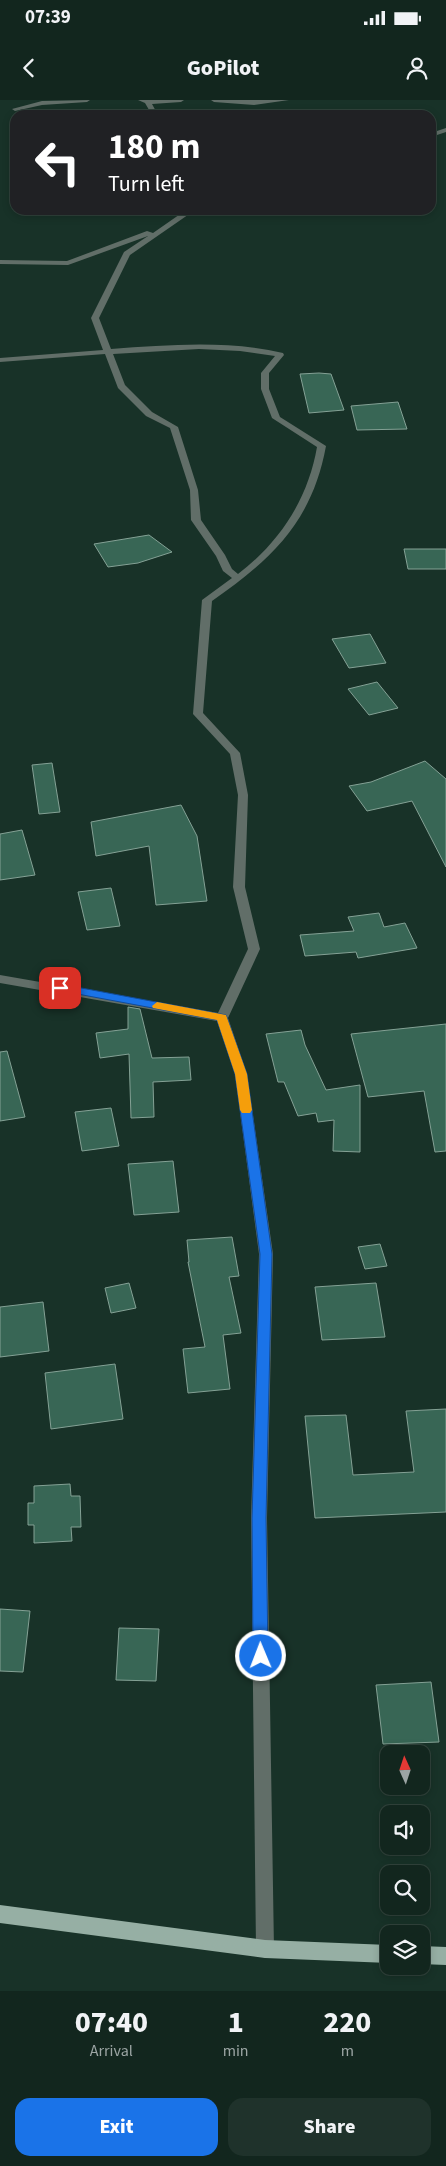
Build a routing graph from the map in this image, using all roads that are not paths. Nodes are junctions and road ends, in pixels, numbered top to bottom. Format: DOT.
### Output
graph roads {
  1 [pos="87,100"];
  2 [pos="181,100"];
  3 [pos="214,100"];
  4 [pos="286,100"];
  5 [pos="145,101"];
  6 [pos="15,109"];
  7 [pos="184,215"];
  8 [pos="169,225"];
  9 [pos="0,262"];
  10 [pos="107,352"];
  11 [pos="0,360"];
  12 [pos="237,578"];
  13 [pos="0,980"];
  14 [pos="222,1018"];
  15 [pos="0,1914"];
  16 [pos="265,1949"];
  17 [pos="380,1954"];
  18 [pos="430,1955"];
  19 [pos="446,1956"];
  1 -- 6 [label="street"];
  2 -- 5 [label="street"];
  3 -- 4 [label="street"];
  7 -- 8 [label="street"];
  8 -- 9 [label="street"];
  8 -- 10 [label="street"];
  10 -- 11 [label="street"];
  10 -- 12 [label="street"];
  10 -- 12 [label="street"];
  12 -- 14 [label="street"];
  13 -- 14 [label="street"];
  14 -- 16 [label="street"];
  15 -- 16 [label="main road"];
  16 -- 17 [label="main road"];
  18 -- 19 [label="main road"];
}
